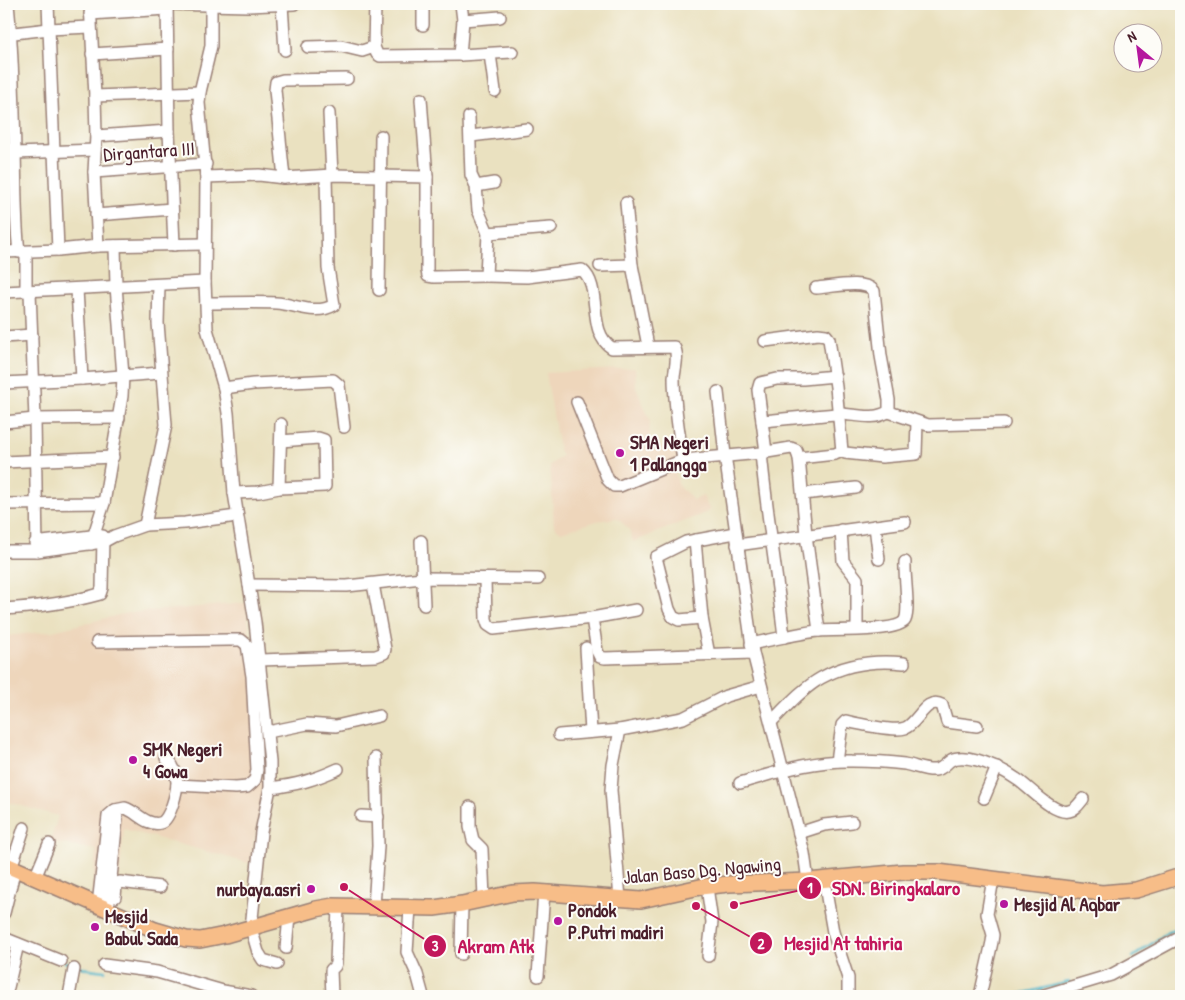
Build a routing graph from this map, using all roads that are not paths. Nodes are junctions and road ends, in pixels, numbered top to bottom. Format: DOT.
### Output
graph roads {
  1 [pos="8,4"];
  2 [pos="48,4"];
  3 [pos="211,4"];
  4 [pos="288,4"];
  5 [pos="375,4"];
  6 [pos="423,4"];
  7 [pos="461,4"];
  8 [pos="167,6"];
  9 [pos="90,9"];
  10 [pos="500,17"];
  11 [pos="463,20"];
  12 [pos="423,26"];
  13 [pos="90,27"];
  14 [pos="49,28"];
  15 [pos="7,34"];
  16 [pos="308,47"];
  17 [pos="374,48"];
  18 [pos="168,49"];
  19 [pos="284,50"];
  20 [pos="512,52"];
  21 [pos="92,54"];
  22 [pos="490,54"];
  23 [pos="460,55"];
  24 [pos="7,66"];
  25 [pos="347,79"];
  26 [pos="495,91"];
  27 [pos="169,92"];
  28 [pos="200,92"];
  29 [pos="95,96"];
  30 [pos="421,99"];
  31 [pos="329,113"];
  32 [pos="469,117"];
  33 [pos="527,129"];
  34 [pos="169,131"];
  35 [pos="96,136"];
  36 [pos="381,136"];
  37 [pos="471,136"];
  38 [pos="95,150"];
  39 [pos="55,151"];
  40 [pos="16,153"];
  41 [pos="206,164"];
  42 [pos="171,167"];
  43 [pos="94,172"];
  44 [pos="329,175"];
  45 [pos="381,176"];
  46 [pos="206,177"];
  47 [pos="427,177"];
  48 [pos="284,178"];
  49 [pos="494,183"];
  50 [pos="476,186"];
  51 [pos="626,202"];
  52 [pos="172,209"];
  53 [pos="96,215"];
  54 [pos="551,228"];
  55 [pos="488,233"];
  56 [pos="174,244"];
  57 [pos="205,244"];
  58 [pos="98,246"];
  59 [pos="115,246"];
  60 [pos="58,250"];
  61 [pos="4,252"];
  62 [pos="22,252"];
  63 [pos="632,265"];
  64 [pos="600,266"];
  65 [pos="486,276"];
  66 [pos="205,282"];
  67 [pos="159,285"];
  68 [pos="116,286"];
  69 [pos="816,288"];
  70 [pos="77,289"];
  71 [pos="379,290"];
  72 [pos="28,291"];
  73 [pos="4,292"];
  74 [pos="206,303"];
  75 [pos="32,335"];
  76 [pos="4,337"];
  77 [pos="765,341"];
  78 [pos="648,346"];
  79 [pos="161,373"];
  80 [pos="123,376"];
  81 [pos="835,376"];
  82 [pos="82,379"];
  83 [pos="33,381"];
  84 [pos="4,383"];
  85 [pos="224,388"];
  86 [pos="718,392"];
  87 [pos="577,402"];
  88 [pos="888,412"];
  89 [pos="838,414"];
  90 [pos="119,418"];
  91 [pos="34,419"];
  92 [pos="762,421"];
  93 [pos="4,422"];
  94 [pos="917,422"];
  95 [pos="1004,423"];
  96 [pos="281,424"];
  97 [pos="344,428"];
  98 [pos="281,441"];
  99 [pos="842,451"];
  100 [pos="763,452"];
  101 [pos="725,455"];
  102 [pos="112,457"];
  103 [pos="799,458"];
  104 [pos="35,460"];
  105 [pos="683,460"];
  106 [pos="4,462"];
  107 [pos="279,488"];
  108 [pos="856,488"];
  109 [pos="234,494"];
  110 [pos="803,494"];
  111 [pos="104,503"];
  112 [pos="4,504"];
  113 [pos="37,504"];
  114 [pos="237,516"];
  115 [pos="905,522"];
  116 [pos="144,525"];
  117 [pos="875,526"];
  118 [pos="841,530"];
  119 [pos="806,535"];
  120 [pos="101,538"];
  121 [pos="736,539"];
  122 [pos="695,540"];
  123 [pos="421,541"];
  124 [pos="772,541"];
  125 [pos="4,544"];
  126 [pos="37,547"];
  127 [pos="4,551"];
  128 [pos="879,559"];
  129 [pos="905,562"];
  130 [pos="422,578"];
  131 [pos="485,580"];
  132 [pos="538,580"];
  133 [pos="373,584"];
  134 [pos="249,585"];
  135 [pos="424,605"];
  136 [pos="4,609"];
  137 [pos="636,610"];
  138 [pos="592,618"];
  139 [pos="702,618"];
  140 [pos="857,629"];
  141 [pos="819,631"];
  142 [pos="784,637"];
  143 [pos="97,642"];
  144 [pos="586,648"];
  145 [pos="752,648"];
  146 [pos="709,655"];
  147 [pos="260,660"];
  148 [pos="904,664"];
  149 [pos="761,686"];
  150 [pos="379,716"];
  151 [pos="771,722"];
  152 [pos="977,726"];
  153 [pos="620,730"];
  154 [pos="268,732"];
  155 [pos="591,732"];
  156 [pos="559,734"];
  157 [pos="166,758"];
  158 [pos="376,758"];
  159 [pos="837,761"];
  160 [pos="997,767"];
  161 [pos="338,769"];
  162 [pos="783,770"];
  163 [pos="740,783"];
  164 [pos="177,786"];
  165 [pos="270,788"];
  166 [pos="984,798"];
  167 [pos="1082,799"];
  168 [pos="470,807"];
  169 [pos="361,816"];
  170 [pos="378,816"];
  171 [pos="852,822"];
  172 [pos="24,828"];
  173 [pos="799,833"];
  174 [pos="49,844"];
  175 [pos="10,867"];
  176 [pos="1181,876"];
  177 [pos="36,878"];
  178 [pos="992,879"];
  179 [pos="824,880"];
  180 [pos="808,881"];
  181 [pos="707,886"];
  182 [pos="160,887"];
  183 [pos="544,892"];
  184 [pos="484,899"];
  185 [pos="620,899"];
  186 [pos="106,903"];
  187 [pos="462,904"];
  188 [pos="338,906"];
  189 [pos="374,906"];
  190 [pos="410,908"];
  191 [pos="4,913"];
  192 [pos="289,917"];
  193 [pos="251,928"];
  194 [pos="1181,937"];
  195 [pos="4,938"];
  196 [pos="18,944"];
  197 [pos="286,948"];
  198 [pos="461,954"];
  199 [pos="708,956"];
  200 [pos="61,961"];
  201 [pos="277,964"];
  202 [pos="104,965"];
  203 [pos="74,970"];
  204 [pos="538,976"];
  205 [pos="6,996"];
  206 [pos="69,996"];
  207 [pos="251,996"];
  208 [pos="332,996"];
  209 [pos="423,996"];
  210 [pos="848,996"];
  211 [pos="980,996"];
  212 [pos="1041,996"];
  1 -- 15 [label="street"];
  2 -- 14 [label="street"];
  3 -- 4 [label="street"];
  3 -- 8 [label="street"];
  3 -- 28 [label="street"];
  4 -- 19 [label="street"];
  5 -- 17 [label="street"];
  6 -- 12 [label="street"];
  7 -- 11 [label="street"];
  8 -- 9 [label="street"];
  8 -- 18 [label="street"];
  9 -- 13 [label="street"];
  10 -- 11 [label="street"];
  11 -- 23 [label="street"];
  13 -- 14 [label="street"];
  13 -- 21 [label="street"];
  14 -- 15 [label="street"];
  14 -- 39 [label="street"];
  15 -- 24 [label="street"];
  16 -- 17 [label="street"];
  17 -- 23 [label="street"];
  18 -- 21 [label="street"];
  18 -- 27 [label="street"];
  20 -- 22 [label="street"];
  21 -- 29 [label="street"];
  22 -- 23 [label="street"];
  22 -- 26 [label="street"];
  24 -- 40 [label="street"];
  25 -- 48 [label="street"];
  27 -- 28 [label="street"];
  27 -- 29 [label="street"];
  27 -- 34 [label="street"];
  28 -- 41 [label="street"];
  29 -- 35 [label="street"];
  30 -- 47 [label="street"];
  31 -- 44 [label="street"];
  32 -- 37 [label="street"];
  33 -- 37 [label="street"];
  34 -- 35 [label="street"];
  34 -- 42 [label="street"];
  35 -- 38 [label="street"];
  36 -- 45 [label="street"];
  37 -- 50 [label="street"];
  38 -- 39 [label="street"];
  38 -- 43 [label="street"];
  39 -- 40 [label="street"];
  39 -- 60 [label="street"];
  40 -- 62 [label="street"];
  41 -- 42 [label="street, Dirgantara III"];
  41 -- 46 [label="street"];
  42 -- 43 [label="street, Dirgantara III"];
  42 -- 52 [label="street"];
  43 -- 53 [label="street"];
  44 -- 45 [label="street"];
  44 -- 48 [label="street"];
  44 -- 74 [label="street"];
  45 -- 47 [label="street"];
  45 -- 71 [label="street"];
  46 -- 48 [label="street"];
  46 -- 57 [label="street"];
  47 -- 65 [label="street"];
  49 -- 50 [label="street"];
  50 -- 55 [label="street"];
  51 -- 63 [label="street"];
  52 -- 53 [label="street"];
  52 -- 56 [label="street"];
  53 -- 58 [label="street"];
  54 -- 55 [label="street"];
  55 -- 65 [label="street"];
  56 -- 57 [label="street"];
  56 -- 59 [label="street"];
  57 -- 66 [label="street"];
  58 -- 59 [label="street"];
  58 -- 60 [label="street"];
  59 -- 68 [label="street"];
  60 -- 62 [label="street"];
  61 -- 62 [label="street"];
  62 -- 72 [label="street"];
  63 -- 64 [label="street"];
  63 -- 78 [label="street"];
  65 -- 78 [label="street"];
  66 -- 67 [label="street"];
  66 -- 74 [label="street"];
  67 -- 68 [label="street"];
  67 -- 79 [label="street"];
  68 -- 70 [label="street"];
  68 -- 80 [label="street"];
  69 -- 88 [label="street"];
  70 -- 72 [label="street"];
  70 -- 82 [label="street"];
  72 -- 73 [label="street"];
  72 -- 75 [label="street"];
  74 -- 85 [label="street"];
  75 -- 76 [label="street"];
  75 -- 83 [label="street"];
  77 -- 81 [label="street"];
  78 -- 105 [label="street"];
  79 -- 80 [label="street"];
  79 -- 116 [label="street"];
  80 -- 82 [label="street"];
  80 -- 90 [label="street"];
  81 -- 89 [label="street"];
  81 -- 92 [label="street"];
  82 -- 83 [label="street"];
  83 -- 84 [label="street"];
  83 -- 91 [label="street"];
  85 -- 97 [label="street"];
  85 -- 109 [label="street"];
  86 -- 101 [label="street"];
  87 -- 105 [label="street"];
  88 -- 89 [label="street"];
  88 -- 94 [label="street"];
  89 -- 92 [label="street"];
  89 -- 99 [label="street"];
  90 -- 91 [label="street"];
  90 -- 102 [label="street"];
  91 -- 93 [label="street"];
  91 -- 104 [label="street"];
  92 -- 100 [label="street"];
  94 -- 95 [label="street"];
  94 -- 99 [label="street"];
  96 -- 98 [label="street"];
  98 -- 107 [label="street"];
  98 -- 107 [label="street"];
  99 -- 103 [label="street"];
  100 -- 101 [label="street"];
  100 -- 103 [label="street"];
  100 -- 124 [label="street"];
  101 -- 105 [label="street"];
  101 -- 121 [label="street"];
  102 -- 104 [label="street"];
  102 -- 111 [label="street"];
  103 -- 110 [label="street"];
  104 -- 106 [label="street"];
  104 -- 113 [label="street"];
  107 -- 109 [label="street"];
  108 -- 110 [label="street"];
  109 -- 114 [label="street"];
  110 -- 119 [label="street"];
  111 -- 113 [label="street"];
  111 -- 120 [label="street"];
  112 -- 113 [label="street"];
  113 -- 126 [label="street"];
  114 -- 116 [label="street"];
  114 -- 134 [label="street"];
  115 -- 117 [label="street"];
  116 -- 120 [label="street"];
  117 -- 118 [label="street"];
  117 -- 128 [label="street"];
  118 -- 119 [label="street"];
  118 -- 140 [label="street"];
  119 -- 124 [label="street"];
  119 -- 141 [label="street"];
  120 -- 126 [label="street"];
  120 -- 136 [label="street"];
  121 -- 122 [label="street"];
  121 -- 124 [label="street"];
  121 -- 145 [label="street"];
  122 -- 139 [label="street"];
  122 -- 139 [label="street"];
  123 -- 130 [label="street"];
  124 -- 142 [label="street"];
  125 -- 126 [label="street"];
  126 -- 127 [label="street"];
  129 -- 140 [label="street"];
  130 -- 131 [label="street"];
  130 -- 133 [label="street"];
  130 -- 135 [label="street"];
  131 -- 132 [label="street"];
  131 -- 138 [label="street"];
  133 -- 134 [label="street"];
  133 -- 147 [label="street"];
  134 -- 147 [label="street"];
  137 -- 138 [label="street"];
  138 -- 146 [label="street"];
  139 -- 146 [label="street"];
  140 -- 141 [label="street"];
  141 -- 142 [label="street"];
  142 -- 145 [label="street"];
  143 -- 164 [label="street"];
  144 -- 155 [label="street"];
  145 -- 146 [label="street"];
  145 -- 149 [label="street"];
  147 -- 154 [label="street"];
  148 -- 151 [label="street"];
  149 -- 151 [label="street"];
  149 -- 153 [label="street"];
  150 -- 154 [label="street"];
  151 -- 162 [label="street"];
  152 -- 159 [label="street"];
  153 -- 155 [label="street"];
  153 -- 185 [label="street"];
  154 -- 165 [label="street"];
  155 -- 156 [label="street"];
  157 -- 164 [label="street"];
  158 -- 170 [label="street"];
  159 -- 160 [label="street"];
  159 -- 162 [label="street"];
  160 -- 166 [label="street"];
  160 -- 167 [label="street"];
  161 -- 165 [label="street"];
  162 -- 163 [label="street"];
  162 -- 173 [label="street"];
  164 -- 186 [label="street"];
  165 -- 193 [label="street"];
  168 -- 184 [label="street"];
  169 -- 170 [label="street"];
  170 -- 189 [label="street"];
  171 -- 173 [label="street"];
  172 -- 175 [label="street"];
  173 -- 180 [label="street"];
  174 -- 177 [label="street"];
  175 -- 177 [label="main road, Jalan Baso Dg. Ngawing"];
  175 -- 191 [label="street"];
  176 -- 178 [label="main road, Jalan Baso Dg. Ngawing"];
  177 -- 186 [label="main road, Jalan Baso Dg. Ngawing"];
  178 -- 179 [label="main road, Jalan Baso Dg. Ngawing"];
  178 -- 211 [label="street"];
  179 -- 180 [label="main road, Jalan Baso Dg. Ngawing"];
  179 -- 210 [label="street"];
  180 -- 181 [label="main road, Jalan Baso Dg. Ngawing"];
  181 -- 185 [label="main road, Jalan Baso Dg. Ngawing"];
  181 -- 199 [label="street"];
  182 -- 186 [label="street"];
  183 -- 184 [label="main road, Jalan Baso Dg. Ngawing"];
  183 -- 185 [label="main road, Jalan Baso Dg. Ngawing"];
  183 -- 204 [label="street"];
  184 -- 187 [label="main road, Jalan Baso Dg. Ngawing"];
  186 -- 193 [label="main road, Jalan Baso Dg. Ngawing"];
  187 -- 190 [label="main road, Jalan Baso Dg. Ngawing"];
  187 -- 198 [label="street"];
  188 -- 189 [label="main road, Jalan Baso Dg. Ngawing"];
  188 -- 192 [label="main road, Jalan Baso Dg. Ngawing"];
  188 -- 208 [label="street"];
  189 -- 190 [label="main road, Jalan Baso Dg. Ngawing"];
  190 -- 209 [label="street"];
  192 -- 193 [label="main road, Jalan Baso Dg. Ngawing"];
  192 -- 197 [label="street"];
  193 -- 201 [label="street"];
  194 -- 212 [label="street"];
  195 -- 196 [label="street"];
  196 -- 200 [label="street"];
  196 -- 205 [label="street"];
  202 -- 207 [label="street"];
  203 -- 206 [label="street"];
}
